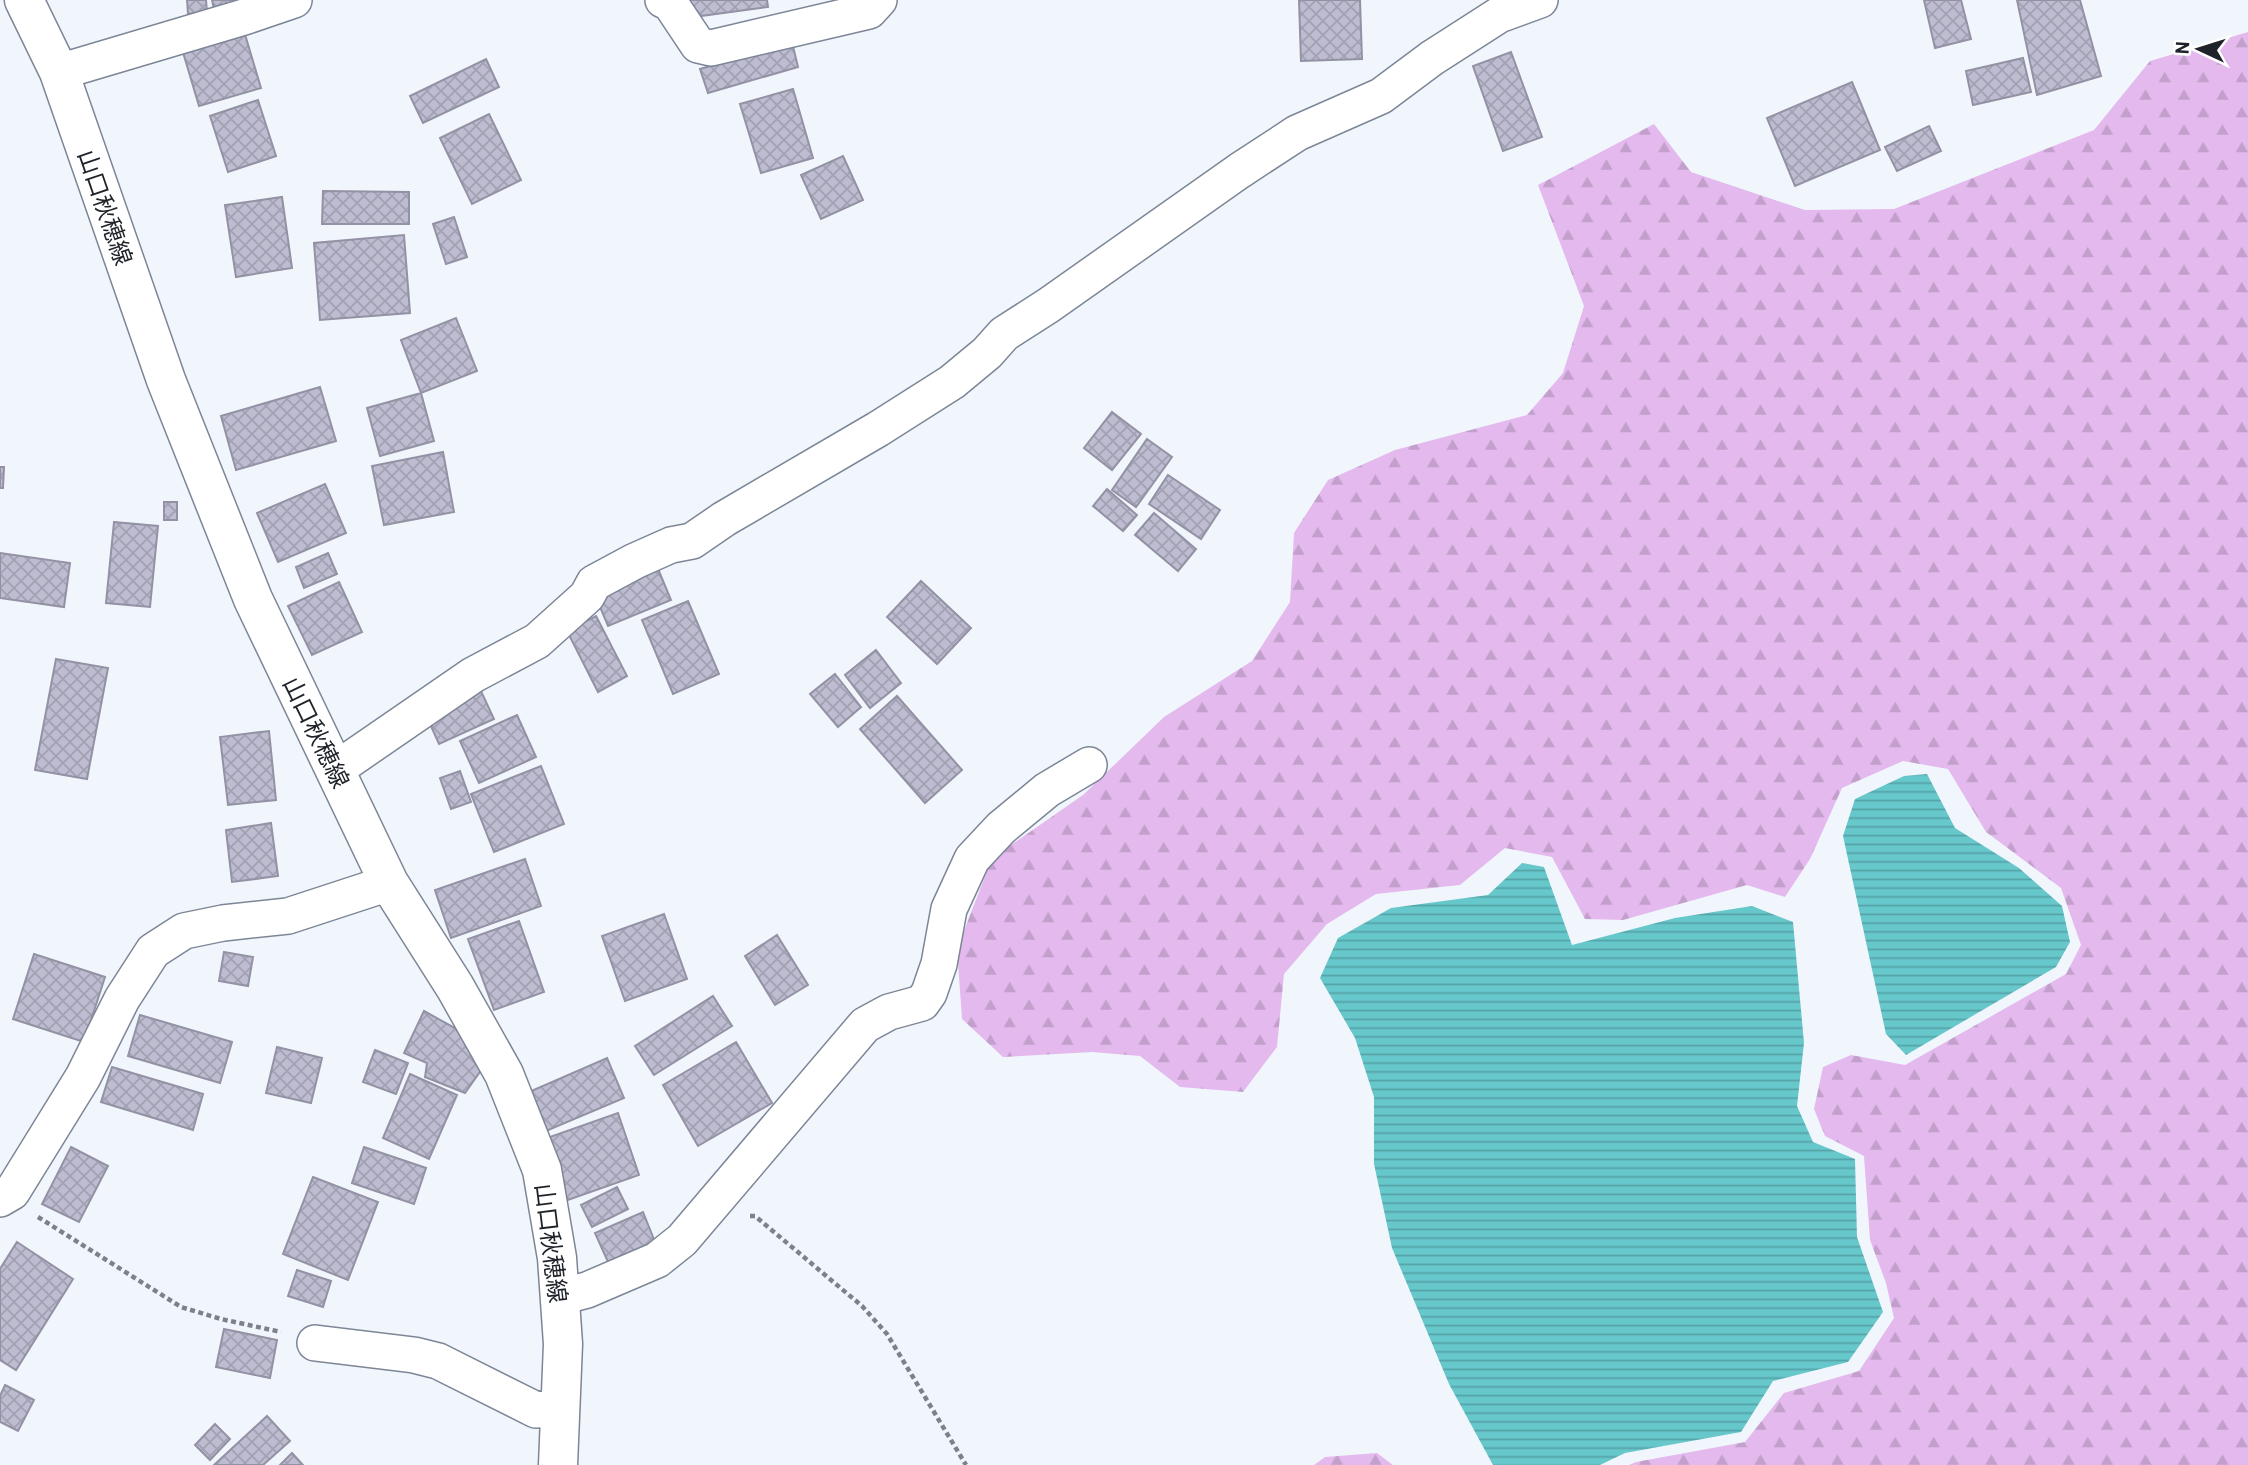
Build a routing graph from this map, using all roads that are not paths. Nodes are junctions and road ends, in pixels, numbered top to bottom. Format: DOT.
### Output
graph roads {
  1 [pos="24,0"];
  2 [pos="294,0"];
  3 [pos="663,0"];
  4 [pos="879,0"];
  5 [pos="1540,0"];
  6 [pos="59,72"];
  7 [pos="1089,765"];
  8 [pos="335,770"];
  9 [pos="389,883"];
  10 [pos="6,1196"];
  11 [pos="560,1297"];
  12 [pos="315,1343"];
  13 [pos="560,1408"];
  14 [pos="558,1465"];
  1 -- 6 [label="main road, 山口秋穂線"];
  2 -- 6 [label="street"];
  3 -- 4 [label="street"];
  5 -- 8 [label="street"];
  6 -- 8 [label="main road, 山口秋穂線"];
  7 -- 11 [label="street"];
  8 -- 9 [label="main road, 山口秋穂線"];
  9 -- 10 [label="street"];
  9 -- 11 [label="main road, 山口秋穂線"];
  11 -- 13 [label="main road, 山口秋穂線"];
  12 -- 13 [label="street"];
  13 -- 14 [label="main road, 山口秋穂線"];
}
